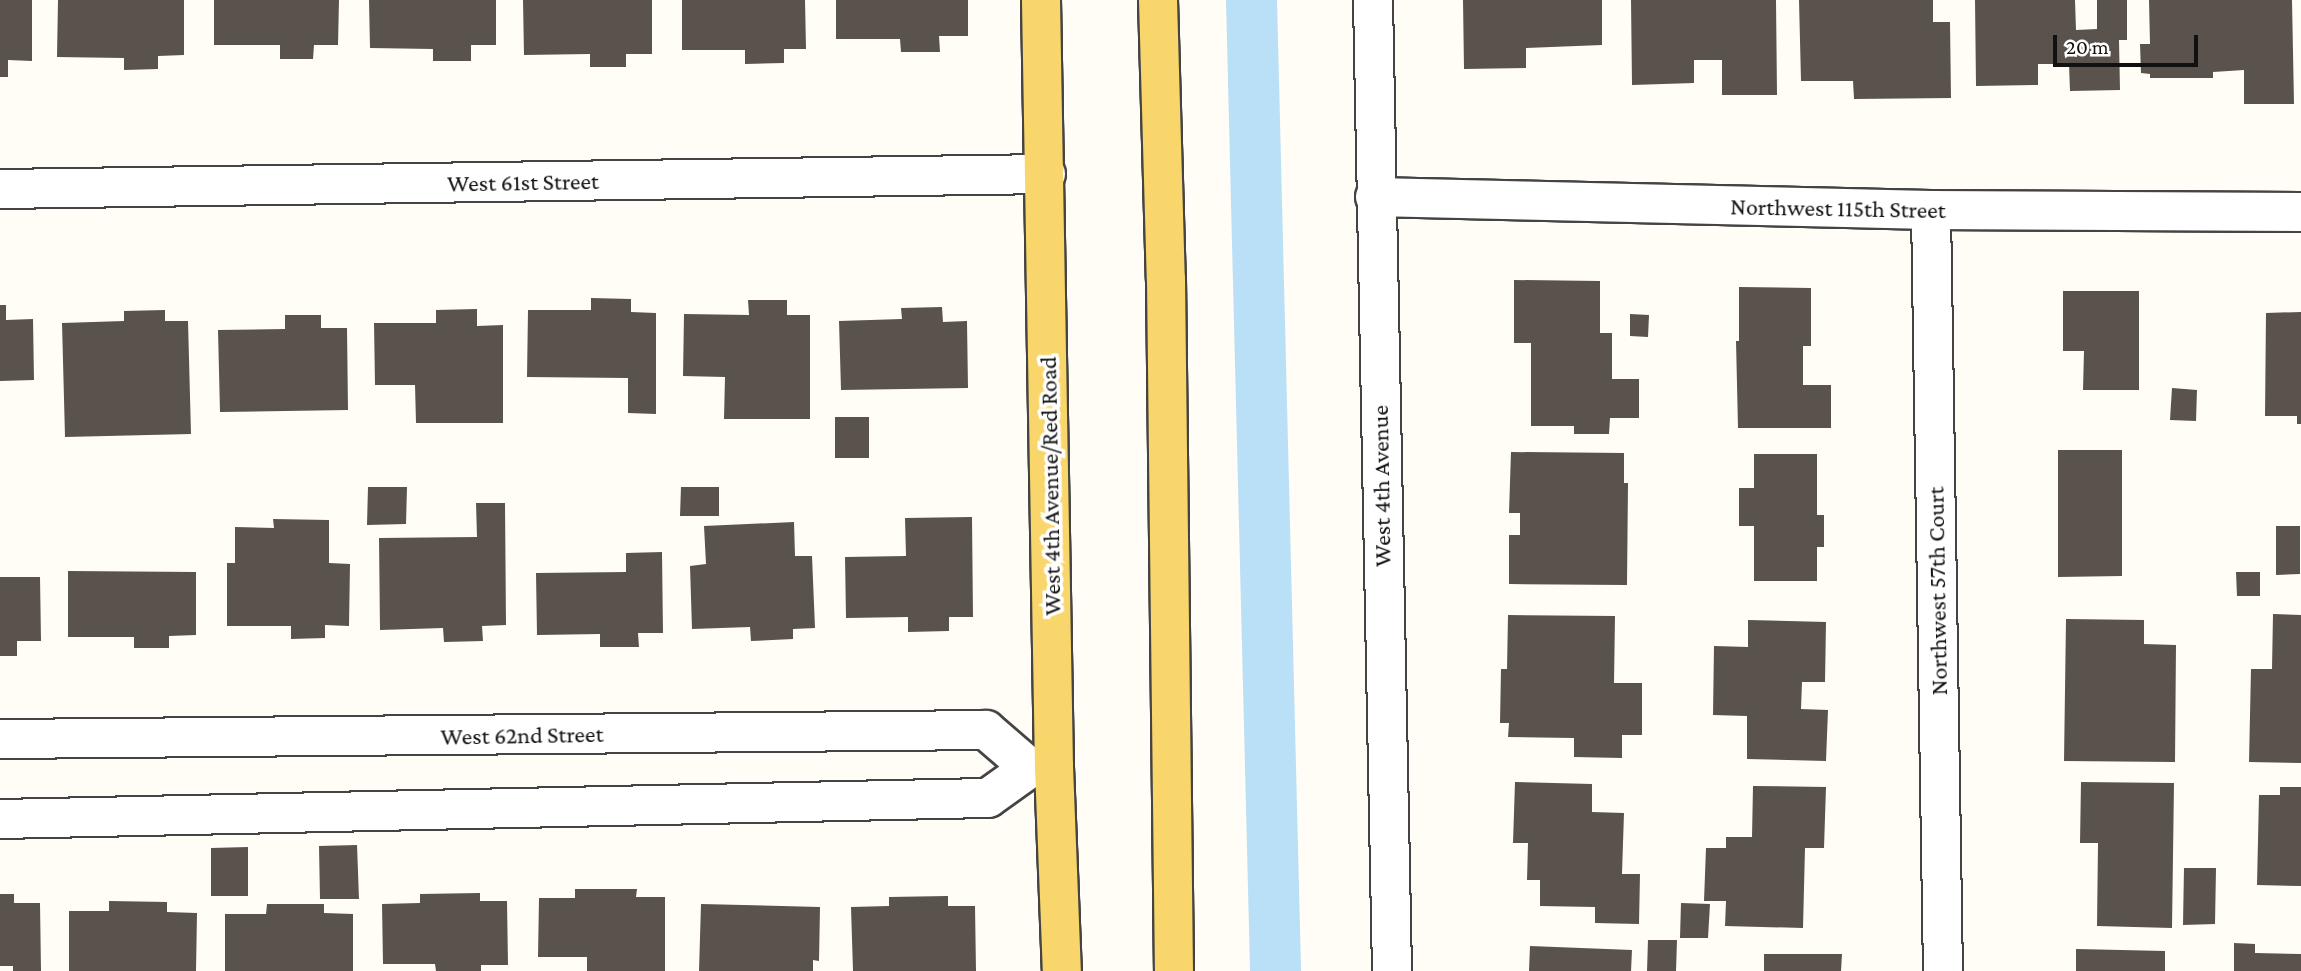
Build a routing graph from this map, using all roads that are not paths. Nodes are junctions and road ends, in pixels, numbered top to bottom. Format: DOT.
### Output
graph roads {
  1 [pos="1041,0"];
  2 [pos="1158,0"];
  3 [pos="1373,0"];
  4 [pos="1046,174"];
  5 [pos="0,189"];
  6 [pos="1375,197"];
  7 [pos="1931,210"];
  8 [pos="2301,212"];
  9 [pos="0,740"];
  10 [pos="1042,768"];
  11 [pos="0,819"];
  12 [pos="1062,971"];
  13 [pos="1174,971"];
  14 [pos="1392,971"];
  15 [pos="1943,971"];
  1 -- 4 [label="main road, West 4th Avenue/Red Road"];
  2 -- 13 [label="main road"];
  3 -- 6 [label="street, West 4th Avenue"];
  4 -- 5 [label="street, West 61st Street"];
  4 -- 10 [label="main road, West 4th Avenue/Red Road"];
  6 -- 7 [label="street, Northwest 115th Street"];
  6 -- 14 [label="street, West 4th Avenue"];
  7 -- 8 [label="street, Northwest 115th Street"];
  7 -- 15 [label="street, Northwest 57th Court"];
  9 -- 10 [label="street, West 62nd Street"];
  10 -- 11 [label="street"];
  10 -- 12 [label="main road, West 4th Avenue/Red Road"];
}
